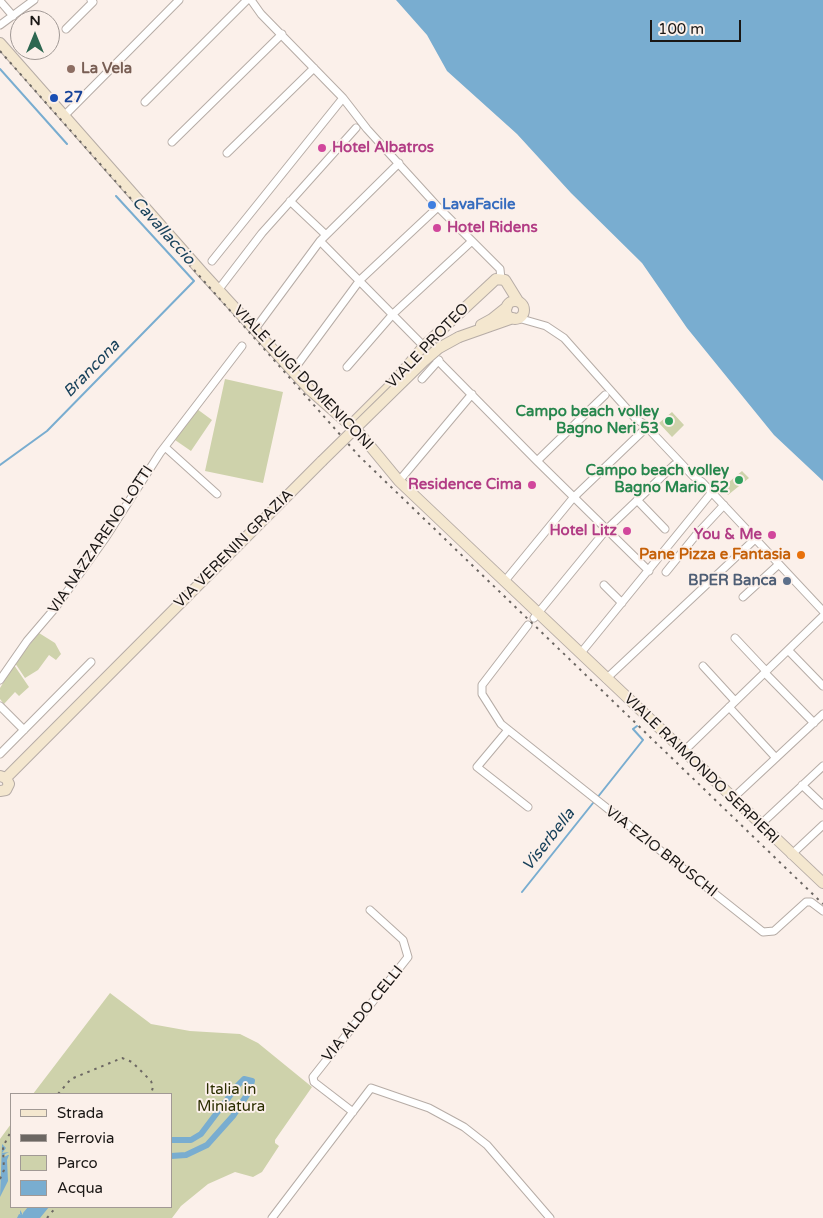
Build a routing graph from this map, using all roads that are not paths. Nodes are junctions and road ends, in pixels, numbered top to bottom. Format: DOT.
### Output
graph roads {
  1 [pos="34,0"];
  2 [pos="91,0"];
  3 [pos="179,0"];
  4 [pos="247,0"];
  5 [pos="251,0"];
  6 [pos="0,1"];
  7 [pos="21,10"];
  8 [pos="10,13"];
  9 [pos="66,29"];
  10 [pos="282,34"];
  11 [pos="0,43"];
  12 [pos="314,68"];
  13 [pos="344,98"];
  14 [pos="145,102"];
  15 [pos="64,116"];
  16 [pos="356,128"];
  17 [pos="172,142"];
  18 [pos="227,153"];
  19 [pos="399,163"];
  20 [pos="290,201"];
  21 [pos="438,207"];
  22 [pos="326,235"];
  23 [pos="320,241"];
  24 [pos="472,241"];
  25 [pos="212,261"];
  26 [pos="360,280"];
  27 [pos="505,281"];
  28 [pos="219,289"];
  29 [pos="518,301"];
  30 [pos="507,305"];
  31 [pos="393,314"];
  32 [pos="515,318"];
  33 [pos="256,329"];
  34 [pos="470,332"];
  35 [pos="242,346"];
  36 [pos="424,346"];
  37 [pos="439,360"];
  38 [pos="298,364"];
  39 [pos="347,367"];
  40 [pos="422,379"];
  41 [pos="472,394"];
  42 [pos="605,395"];
  43 [pos="351,425"];
  44 [pos="647,428"];
  45 [pos="165,447"];
  46 [pos="537,461"];
  47 [pos="674,465"];
  48 [pos="399,481"];
  49 [pos="712,492"];
  50 [pos="218,494"];
  51 [pos="574,498"];
  52 [pos="637,500"];
  53 [pos="724,505"];
  54 [pos="665,529"];
  55 [pos="606,530"];
  56 [pos="754,540"];
  57 [pos="778,564"];
  58 [pos="649,571"];
  59 [pos="666,572"];
  60 [pos="504,582"];
  61 [pos="604,585"];
  62 [pos="743,597"];
  63 [pos="622,602"];
  64 [pos="823,612"];
  65 [pos="536,616"];
  66 [pos="823,616"];
  67 [pos="528,624"];
  68 [pos="735,638"];
  69 [pos="788,650"];
  70 [pos="580,654"];
  71 [pos="91,662"];
  72 [pos="703,666"];
  73 [pos="766,672"];
  74 [pos="606,679"];
  75 [pos="0,680"];
  76 [pos="823,686"];
  77 [pos="735,701"];
  78 [pos="0,706"];
  79 [pos="728,707"];
  80 [pos="823,714"];
  81 [pos="814,723"];
  82 [pos="24,730"];
  83 [pos="508,730"];
  84 [pos="682,752"];
  85 [pos="0,754"];
  86 [pos="776,758"];
  87 [pos="823,766"];
  88 [pos="3,777"];
  89 [pos="802,785"];
  90 [pos="0,791"];
  91 [pos="732,799"];
  92 [pos="823,804"];
  93 [pos="528,807"];
  94 [pos="760,825"];
  95 [pos="823,825"];
  96 [pos="791,855"];
  97 [pos="823,884"];
  98 [pos="370,910"];
  99 [pos="823,911"];
  100 [pos="353,1112"];
  101 [pos="272,1218"];
  102 [pos="550,1218"];
  1 -- 7 [label="street"];
  2 -- 9 [label="street"];
  3 -- 15 [label="street"];
  4 -- 14 [label="street"];
  5 -- 10 [label="street"];
  6 -- 8 [label="street"];
  10 -- 12 [label="street"];
  10 -- 17 [label="street"];
  11 -- 15 [label="street, VIALE LUIGI DOMENICONI"];
  12 -- 13 [label="street"];
  12 -- 18 [label="street"];
  13 -- 19 [label="street"];
  13 -- 25 [label="street"];
  15 -- 28 [label="street, VIALE LUIGI DOMENICONI"];
  16 -- 20 [label="street"];
  19 -- 21 [label="street"];
  19 -- 22 [label="street"];
  20 -- 22 [label="street"];
  20 -- 28 [label="street"];
  21 -- 24 [label="street"];
  21 -- 26 [label="street"];
  22 -- 23 [label="street"];
  23 -- 26 [label="street"];
  23 -- 33 [label="street"];
  24 -- 27 [label="street"];
  24 -- 31 [label="street"];
  26 -- 31 [label="street"];
  26 -- 38 [label="street"];
  27 -- 29 [label="street"];
  27 -- 30 [label="street"];
  27 -- 36 [label="street, VIALE PROTEO"];
  28 -- 33 [label="street, VIALE LUIGI DOMENICONI"];
  29 -- 30 [label="street"];
  29 -- 32 [label="street"];
  30 -- 32 [label="street"];
  30 -- 34 [label="street, VIA VERENIN GRAZIA"];
  31 -- 36 [label="street"];
  31 -- 39 [label="street"];
  32 -- 34 [label="street, VIA VERENIN GRAZIA"];
  32 -- 44 [label="street"];
  33 -- 43 [label="street, VIALE LUIGI DOMENICONI"];
  34 -- 88 [label="street, VIA VERENIN GRAZIA, bridge"];
  35 -- 45 [label="street, VIA NAZZARENO LOTTI"];
  36 -- 37 [label="street"];
  36 -- 43 [label="street, VIALE PROTEO"];
  37 -- 40 [label="street"];
  37 -- 41 [label="street"];
  41 -- 46 [label="street"];
  41 -- 48 [label="street"];
  42 -- 46 [label="street"];
  43 -- 48 [label="street, VIALE LUIGI DOMENICONI"];
  44 -- 49 [label="street"];
  44 -- 51 [label="street"];
  45 -- 50 [label="street"];
  45 -- 75 [label="street, VIA NAZZARENO LOTTI"];
  46 -- 51 [label="street"];
  47 -- 52 [label="street"];
  48 -- 60 [label="street, VIALE LUIGI DOMENICONI"];
  49 -- 53 [label="street"];
  49 -- 58 [label="street"];
  51 -- 55 [label="street"];
  51 -- 60 [label="street"];
  52 -- 54 [label="street"];
  52 -- 55 [label="street"];
  53 -- 56 [label="street"];
  53 -- 59 [label="street"];
  55 -- 58 [label="street"];
  55 -- 65 [label="street"];
  56 -- 57 [label="street"];
  56 -- 74 [label="street"];
  57 -- 62 [label="street"];
  57 -- 64 [label="street"];
  58 -- 63 [label="street"];
  60 -- 65 [label="street, VIALE LUIGI DOMENICONI"];
  61 -- 63 [label="street"];
  63 -- 70 [label="street"];
  65 -- 70 [label="street, VIALE LUIGI DOMENICONI"];
  66 -- 69 [label="street"];
  67 -- 83 [label="street, VIA EZIO BRUSCHI"];
  68 -- 73 [label="street"];
  69 -- 73 [label="street"];
  69 -- 76 [label="street"];
  70 -- 74 [label="street, VIALE RAIMONDO SERPIERI"];
  71 -- 82 [label="street"];
  72 -- 77 [label="street"];
  73 -- 77 [label="street"];
  73 -- 81 [label="street"];
  74 -- 84 [label="street, VIALE RAIMONDO SERPIERI"];
  77 -- 79 [label="street"];
  78 -- 82 [label="street"];
  79 -- 84 [label="street"];
  79 -- 86 [label="street"];
  80 -- 81 [label="street"];
  81 -- 86 [label="street"];
  82 -- 85 [label="street"];
  83 -- 93 [label="street"];
  83 -- 99 [label="street, VIA EZIO BRUSCHI"];
  84 -- 91 [label="street, VIALE RAIMONDO SERPIERI"];
  86 -- 91 [label="street"];
  87 -- 89 [label="street"];
  88 -- 90 [label="street, VIA VERENIN GRAZIA"];
  89 -- 92 [label="street"];
  89 -- 94 [label="street"];
  91 -- 94 [label="street, VIALE RAIMONDO SERPIERI"];
  94 -- 96 [label="street, VIALE RAIMONDO SERPIERI"];
  95 -- 96 [label="street"];
  96 -- 97 [label="street, VIALE RAIMONDO SERPIERI"];
  98 -- 100 [label="street, VIA ALDO CELLI"];
  100 -- 101 [label="street"];
  100 -- 102 [label="street"];
}
